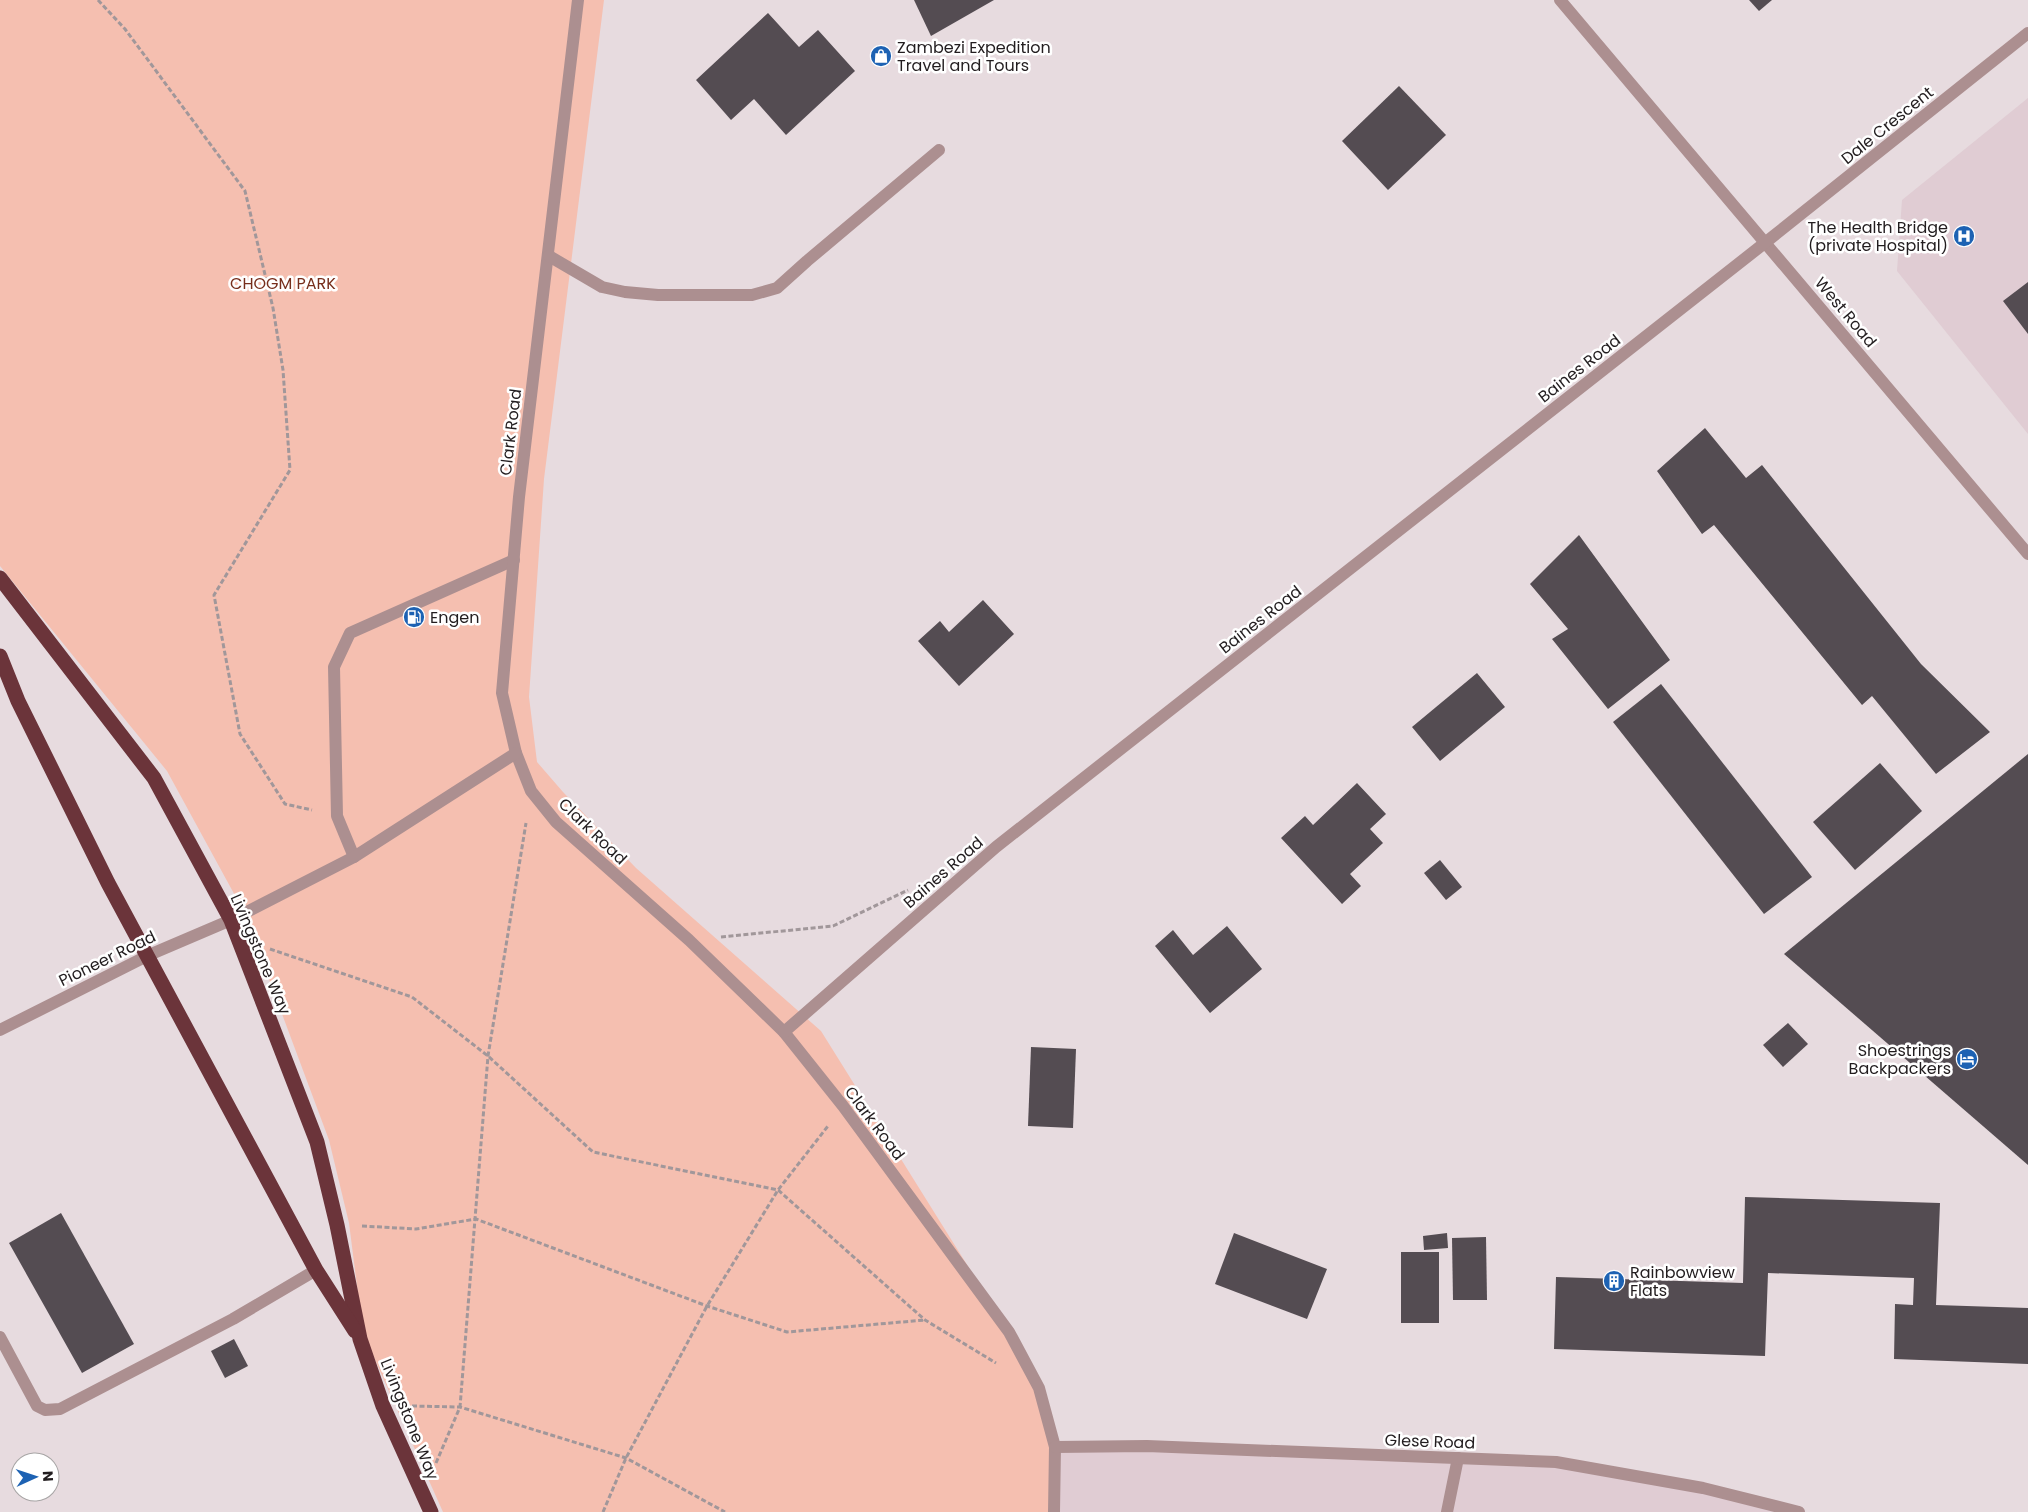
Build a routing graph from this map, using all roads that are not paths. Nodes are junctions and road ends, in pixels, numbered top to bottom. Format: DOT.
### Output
graph roads {
  1 [pos="578,0"];
  2 [pos="1560,0"];
  3 [pos="2028,33"];
  4 [pos="940,150"];
  5 [pos="1766,242"];
  6 [pos="548,256"];
  7 [pos="2028,554"];
  8 [pos="514,560"];
  9 [pos="0,578"];
  10 [pos="0,656"];
  11 [pos="516,754"];
  12 [pos="354,857"];
  13 [pos="231,920"];
  14 [pos="149,955"];
  15 [pos="0,1030"];
  16 [pos="784,1032"];
  17 [pos="316,1270"];
  18 [pos="0,1337"];
  19 [pos="360,1339"];
  20 [pos="1055,1446"];
  21 [pos="1458,1458"];
  22 [pos="431,1512"];
  23 [pos="1054,1512"];
  24 [pos="1447,1512"];
  25 [pos="1799,1512"];
  1 -- 6 [label="street, Clark Road"];
  2 -- 5 [label="street, West Road"];
  3 -- 5 [label="street, Dale Crescent"];
  4 -- 6 [label="street"];
  5 -- 7 [label="street, West Road"];
  5 -- 16 [label="street, Baines Road"];
  6 -- 8 [label="street, Clark Road"];
  8 -- 11 [label="street, Clark Road"];
  8 -- 12 [label="street"];
  9 -- 13 [label="highway, Livingstone Way"];
  10 -- 14 [label="highway, Livingstone Way"];
  11 -- 12 [label="street, Pioneer Road"];
  11 -- 16 [label="street, Clark Road"];
  12 -- 13 [label="street, Pioneer Road"];
  13 -- 14 [label="street, Pioneer Road"];
  13 -- 19 [label="highway, Livingstone Way"];
  14 -- 15 [label="street, Pioneer Road"];
  14 -- 17 [label="highway, Livingstone Way"];
  16 -- 20 [label="street, Clark Road"];
  17 -- 18 [label="street"];
  17 -- 19 [label="highway, Livingstone Way"];
  19 -- 22 [label="highway, Livingstone Way"];
  20 -- 21 [label="street, Glese Road"];
  20 -- 23 [label="street, Clark Road"];
  21 -- 24 [label="street"];
  21 -- 25 [label="street, Glese Road"];
}
